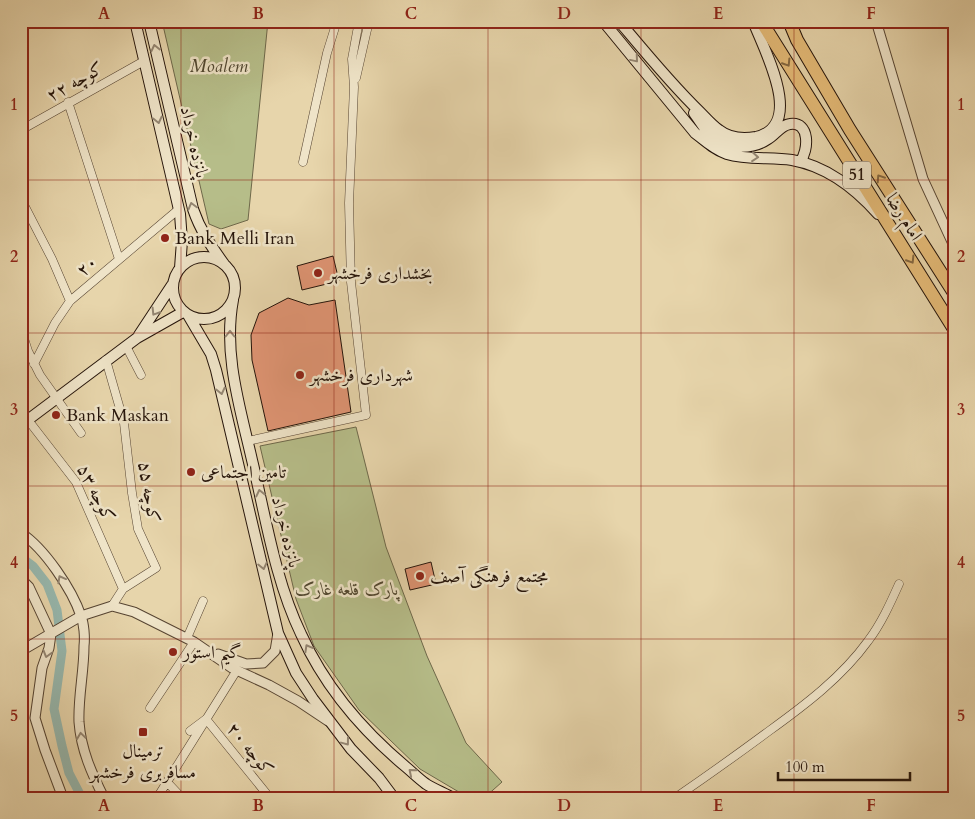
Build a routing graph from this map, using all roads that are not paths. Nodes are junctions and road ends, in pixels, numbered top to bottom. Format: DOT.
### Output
graph roads {
  1 [pos="135,21"];
  2 [pos="149,21"];
  3 [pos="337,21"];
  4 [pos="359,21"];
  5 [pos="370,21"];
  6 [pos="604,21"];
  7 [pos="619,21"];
  8 [pos="754,21"];
  9 [pos="761,21"];
  10 [pos="789,21"];
  11 [pos="876,21"];
  12 [pos="144,61"];
  13 [pos="354,87"];
  14 [pos="677,90"];
  15 [pos="68,102"];
  16 [pos="21,130"];
  17 [pos="303,162"];
  18 [pos="800,162"];
  19 [pos="21,199"];
  20 [pos="179,209"];
  21 [pos="892,230"];
  22 [pos="946,230"];
  23 [pos="954,240"];
  24 [pos="954,246"];
  25 [pos="119,259"];
  26 [pos="224,264"];
  27 [pos="180,268"];
  28 [pos="172,286"];
  29 [pos="954,293"];
  30 [pos="232,300"];
  31 [pos="70,301"];
  32 [pos="186,313"];
  33 [pos="21,329"];
  34 [pos="954,329"];
  35 [pos="137,338"];
  36 [pos="126,346"];
  37 [pos="106,360"];
  38 [pos="34,364"];
  39 [pos="141,375"];
  40 [pos="56,399"];
  41 [pos="25,422"];
  42 [pos="81,433"];
  43 [pos="248,441"];
  44 [pos="21,533"];
  45 [pos="21,579"];
  46 [pos="899,584"];
  47 [pos="123,589"];
  48 [pos="203,601"];
  49 [pos="112,606"];
  50 [pos="77,618"];
  51 [pos="278,633"];
  52 [pos="51,634"];
  53 [pos="191,640"];
  54 [pos="21,651"];
  55 [pos="209,651"];
  56 [pos="237,670"];
  57 [pos="150,708"];
  58 [pos="206,718"];
  59 [pos="334,726"];
  60 [pos="190,731"];
  61 [pos="167,782"];
  62 [pos="63,798"];
  63 [pos="104,798"];
  64 [pos="157,798"];
  65 [pos="182,798"];
  66 [pos="270,798"];
  67 [pos="394,798"];
  68 [pos="453,798"];
  69 [pos="675,798"];
  1 -- 12 [label="main road, پانزده خرداد"];
  26 -- 2 [label="main road, پانزده خرداد, one-way"];
  3 -- 17 [label="street"];
  4 -- 13 [label="street"];
  5 -- 13 [label="street"];
  6 -- 18 [label="main road, one-way"];
  7 -- 14 [label="main road"];
  8 -- 14 [label="main road"];
  9 -- 21 [label="highway, امام رضا / 51, one-way"];
  29 -- 10 [label="highway, امام رضا / 51, one-way"];
  11 -- 22 [label="street"];
  12 -- 15 [label="street, کوچه ۲۲"];
  12 -- 20 [label="main road, پانزده خرداد, one-way"];
  13 -- 43 [label="street"];
  14 -- 18 [label="main road"];
  15 -- 16 [label="street, کوچه ۲۲"];
  15 -- 25 [label="street"];
  18 -- 21 [label="main road"];
  19 -- 31 [label="street"];
  20 -- 25 [label="street, ۲۰"];
  20 -- 27 [label="main road, پانزده خرداد"];
  21 -- 34 [label="highway, امام رضا / 51, one-way"];
  22 -- 23 [label="street"];
  22 -- 24 [label="street"];
  25 -- 31 [label="street, ۲۰"];
  26 -- 27 [label="main road"];
  26 -- 30 [label="main road"];
  27 -- 28 [label="main road"];
  28 -- 32 [label="main road"];
  28 -- 35 [label="main road, one-way"];
  30 -- 32 [label="main road"];
  43 -- 30 [label="main road, پانزده خرداد, one-way"];
  31 -- 38 [label="street, ۲۰"];
  32 -- 35 [label="main road"];
  32 -- 51 [label="main road, پانزده خرداد, one-way"];
  33 -- 38 [label="street"];
  35 -- 36 [label="main road"];
  36 -- 37 [label="main road"];
  36 -- 39 [label="street"];
  37 -- 40 [label="main road"];
  37 -- 47 [label="street, کوچه ۵۵"];
  38 -- 40 [label="street"];
  40 -- 41 [label="main road"];
  40 -- 42 [label="street"];
  41 -- 47 [label="street, کوچه ۵۳"];
  68 -- 43 [label="main road, پانزده خرداد, one-way"];
  50 -- 44 [label="street, one-way"];
  45 -- 52 [label="street"];
  46 -- 69 [label="street"];
  47 -- 49 [label="street, کوچه ۵۵"];
  48 -- 53 [label="street"];
  49 -- 50 [label="street"];
  49 -- 53 [label="street"];
  50 -- 52 [label="street"];
  63 -- 50 [label="street, one-way"];
  51 -- 55 [label="street"];
  51 -- 59 [label="main road, پانزده خرداد"];
  52 -- 54 [label="street"];
  52 -- 62 [label="street, one-way"];
  53 -- 55 [label="street"];
  53 -- 57 [label="street"];
  55 -- 56 [label="street"];
  56 -- 58 [label="street"];
  56 -- 59 [label="street"];
  58 -- 60 [label="street"];
  58 -- 61 [label="street"];
  58 -- 66 [label="street, کوچه ۲۰"];
  59 -- 67 [label="main road, پانزده خرداد, one-way"];
  61 -- 64 [label="street"];
  61 -- 65 [label="street"];
}
